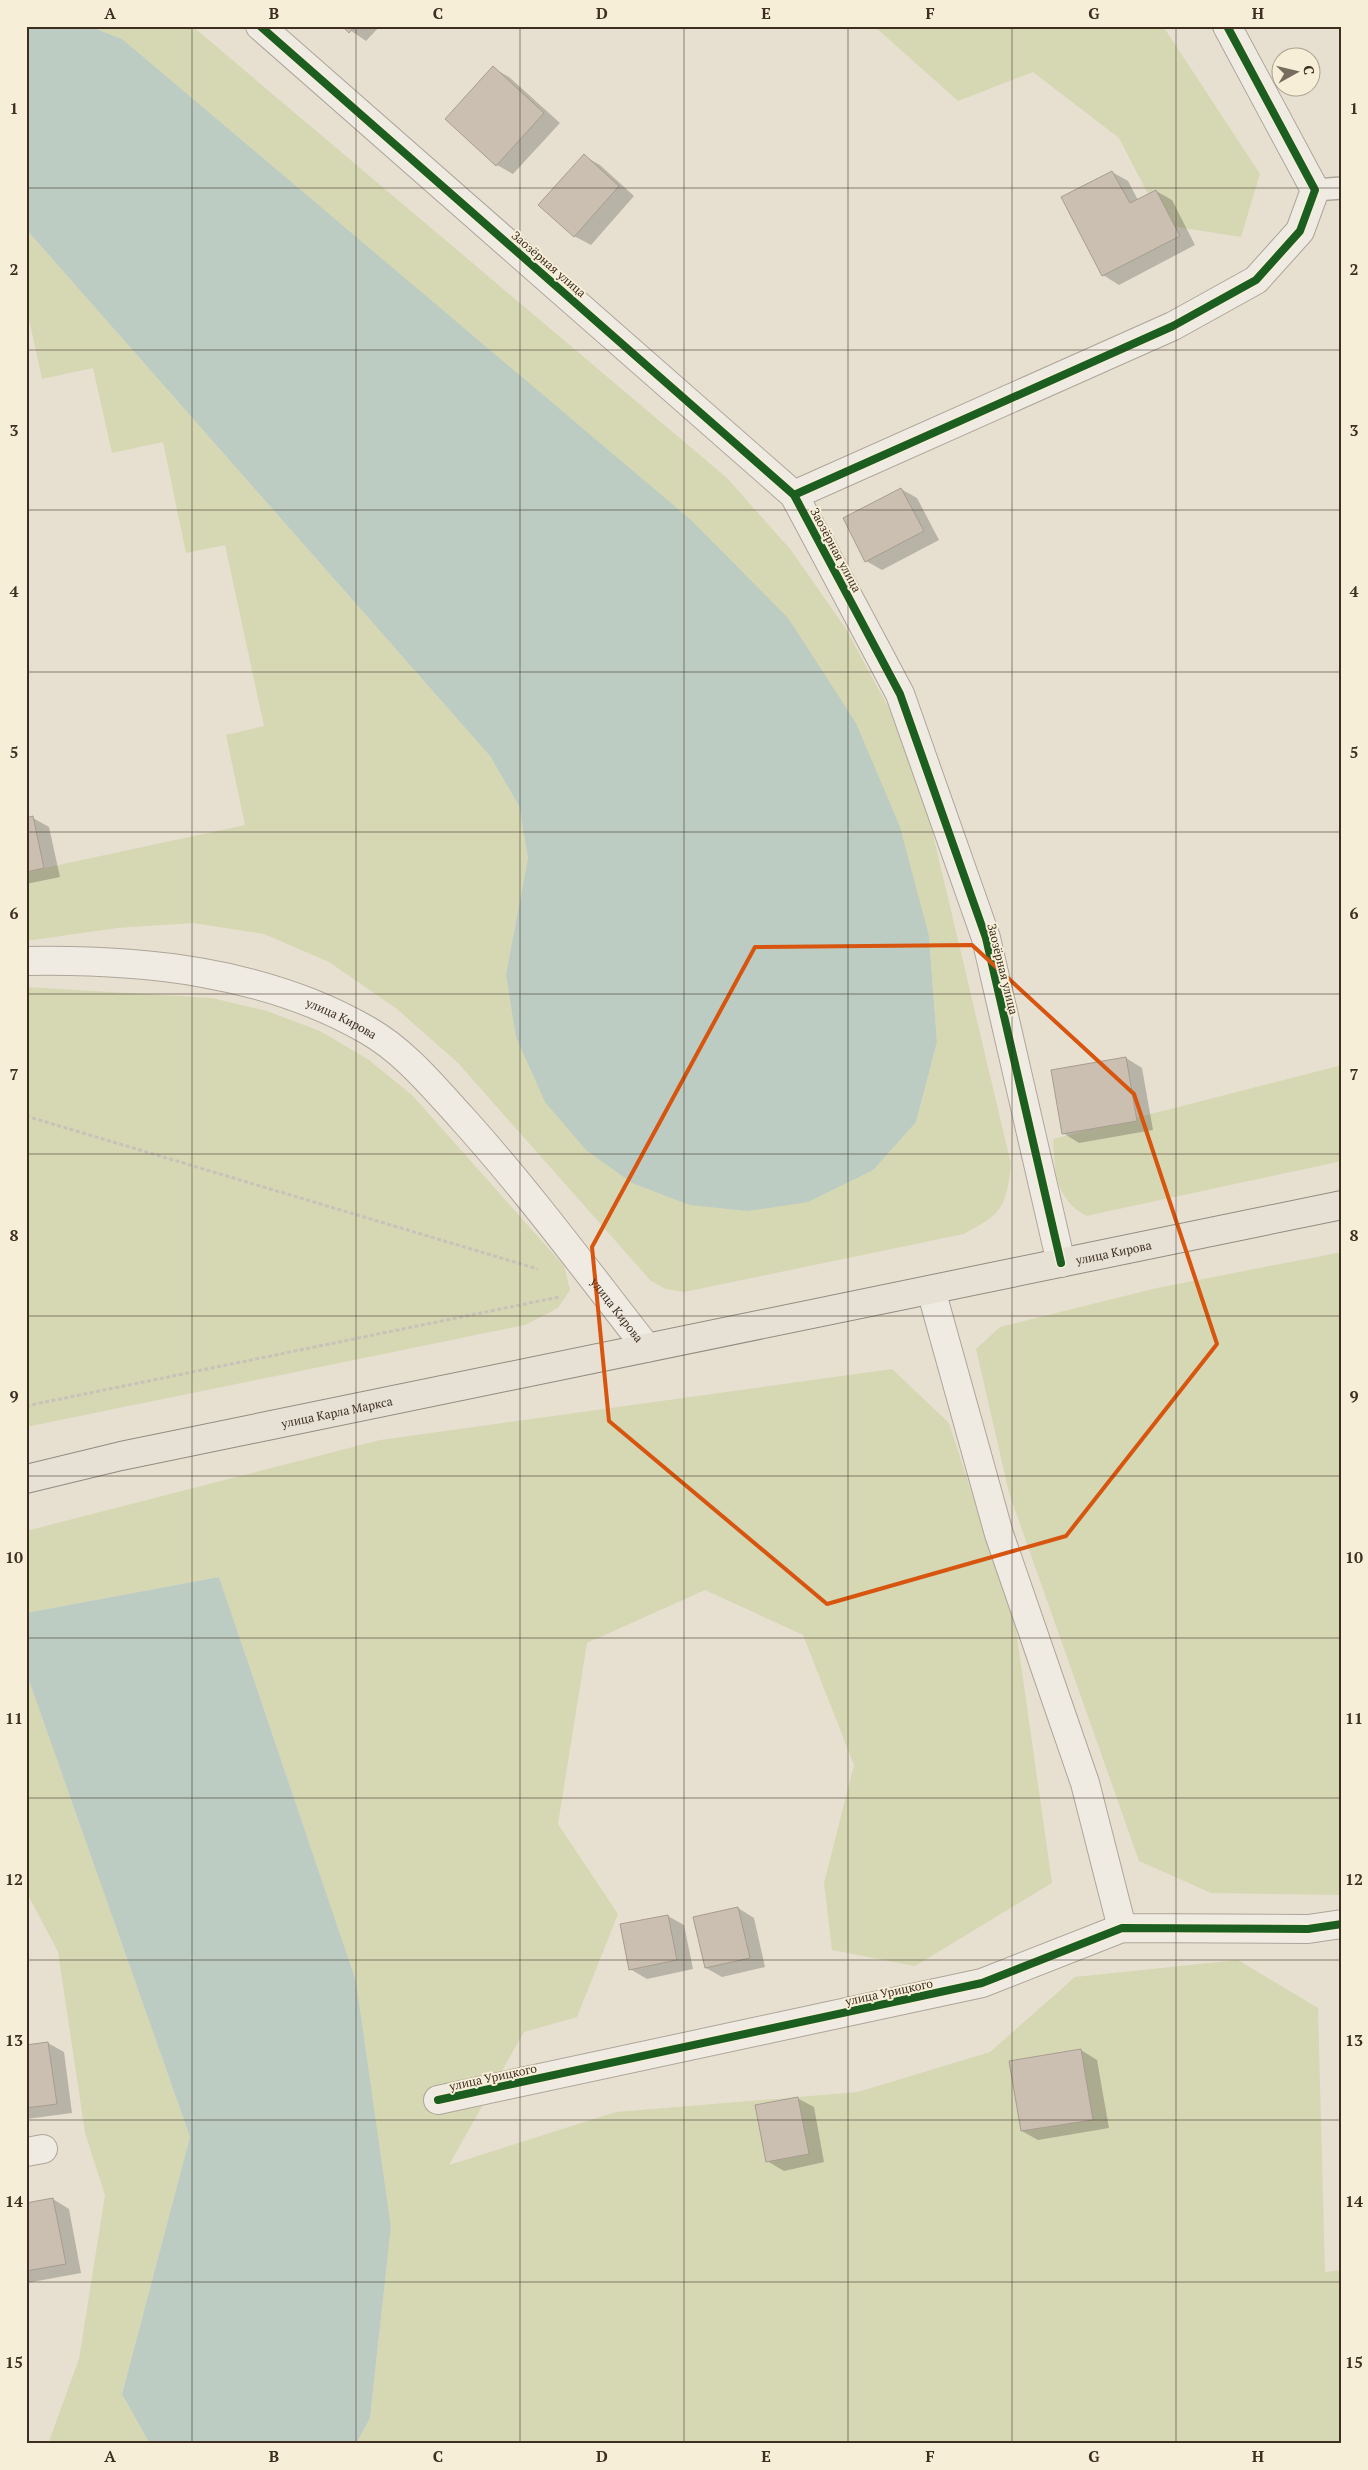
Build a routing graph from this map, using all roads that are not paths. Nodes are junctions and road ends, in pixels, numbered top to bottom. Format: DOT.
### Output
graph roads {
  1 [pos="260,26"];
  2 [pos="1227,26"];
  3 [pos="1342,188"];
  4 [pos="1315,190"];
  5 [pos="794,494"];
  6 [pos="26,961"];
  7 [pos="1342,1205"];
  8 [pos="1061,1263"];
  9 [pos="932,1290"];
  10 [pos="647,1348"];
  11 [pos="26,1479"];
  12 [pos="1342,1924"];
  13 [pos="1122,1928"];
  14 [pos="438,2100"];
  1 -- 5 [label="street, Заозёрная улица"];
  2 -- 4 [label="street"];
  3 -- 4 [label="lane"];
  4 -- 5 [label="street"];
  5 -- 8 [label="street, Заозёрная улица"];
  6 -- 10 [label="street, улица Кирова"];
  7 -- 8 [label="main road, улица Кирова"];
  8 -- 9 [label="main road, улица Кирова"];
  9 -- 10 [label="main road, улица Кирова"];
  9 -- 13 [label="street"];
  10 -- 11 [label="main road, улица Карла Маркса"];
  12 -- 13 [label="street, улица Урицкого"];
  13 -- 14 [label="street, улица Урицкого"];
}
